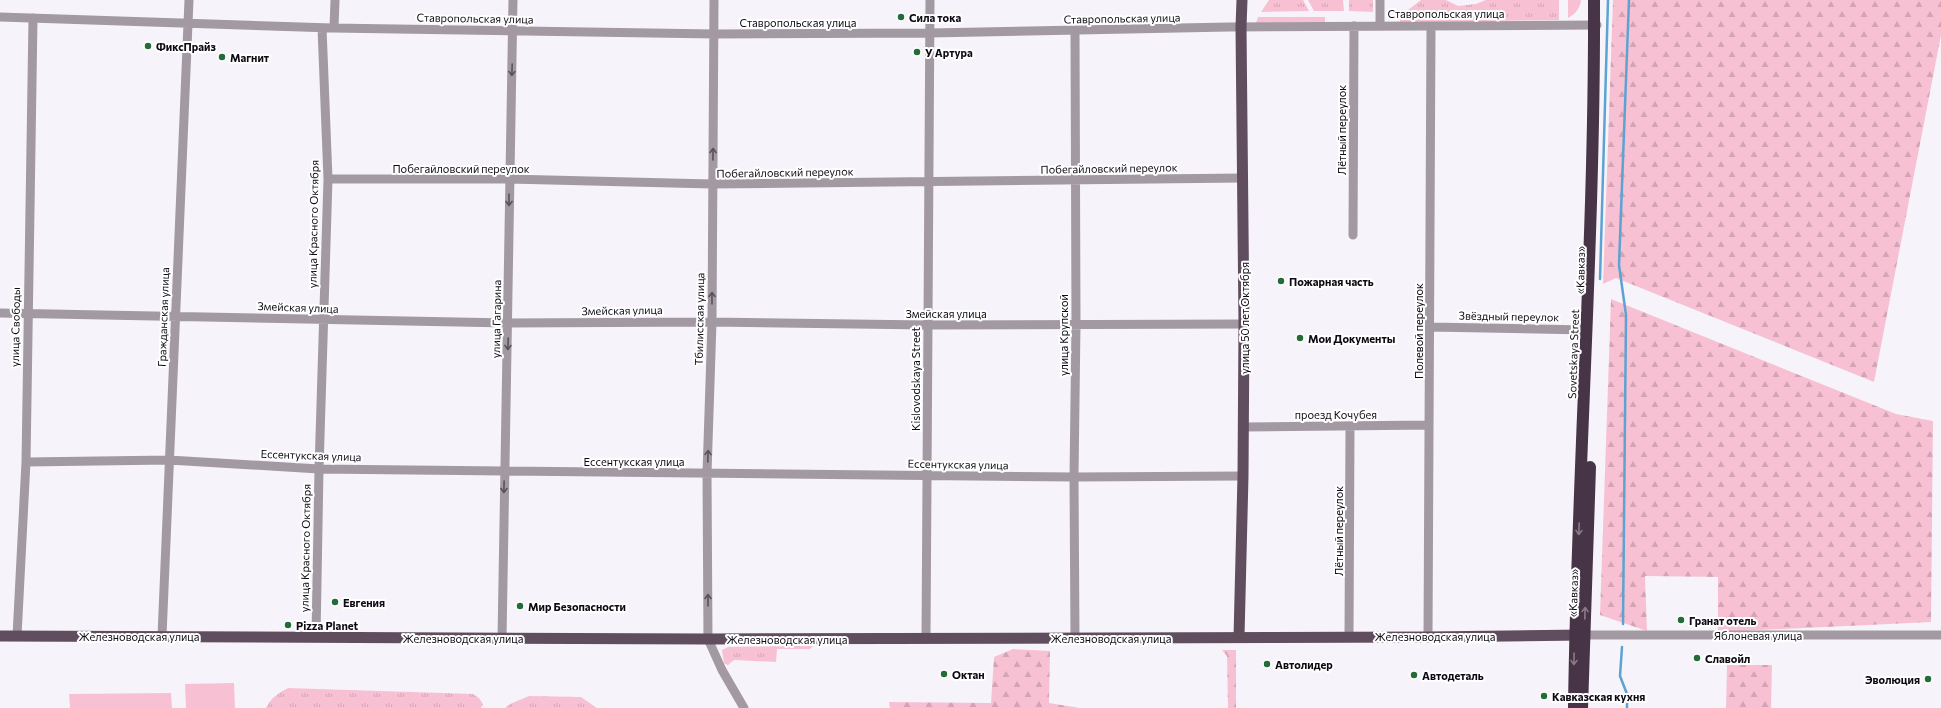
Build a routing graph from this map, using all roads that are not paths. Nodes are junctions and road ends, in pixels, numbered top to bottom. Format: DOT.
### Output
graph roads {
  1 [pos="189,0"];
  2 [pos="335,0"];
  3 [pos="513,0"];
  4 [pos="714,0"];
  5 [pos="930,0"];
  6 [pos="1242,0"];
  7 [pos="1380,0"];
  8 [pos="1594,0"];
  9 [pos="1598,0"];
  10 [pos="0,17"];
  11 [pos="33,18"];
  12 [pos="188,22"];
  13 [pos="1595,24"];
  14 [pos="1354,26"];
  15 [pos="1380,26"];
  16 [pos="1431,26"];
  17 [pos="1241,27"];
  18 [pos="322,28"];
  19 [pos="334,28"];
  20 [pos="513,31"];
  21 [pos="1075,31"];
  22 [pos="930,33"];
  23 [pos="715,34"];
  24 [pos="1243,178"];
  25 [pos="328,179"];
  26 [pos="509,179"];
  27 [pos="1075,180"];
  28 [pos="929,182"];
  29 [pos="712,184"];
  30 [pos="1353,235"];
  31 [pos="0,313"];
  32 [pos="27,314"];
  33 [pos="175,315"];
  34 [pos="323,320"];
  35 [pos="712,322"];
  36 [pos="508,323"];
  37 [pos="1076,324"];
  38 [pos="1244,324"];
  39 [pos="927,325"];
  40 [pos="1430,327"];
  41 [pos="1587,330"];
  42 [pos="1350,426"];
  43 [pos="1429,426"];
  44 [pos="1243,427"];
  45 [pos="169,460"];
  46 [pos="26,462"];
  47 [pos="318,469"];
  48 [pos="504,472"];
  49 [pos="707,473"];
  50 [pos="928,476"];
  51 [pos="1243,476"];
  52 [pos="1074,477"];
  53 [pos="1579,635"];
  54 [pos="1941,635"];
  55 [pos="0,636"];
  56 [pos="17,636"];
  57 [pos="162,636"];
  58 [pos="1349,636"];
  59 [pos="316,637"];
  60 [pos="1239,637"];
  61 [pos="1428,637"];
  62 [pos="926,638"];
  63 [pos="1075,638"];
  64 [pos="502,639"];
  65 [pos="708,639"];
  66 [pos="744,708"];
  67 [pos="1574,708"];
  68 [pos="1582,708"];
  1 -- 12 [label="street, Гражданская улица"];
  2 -- 19 [label="street"];
  3 -- 20 [label="street, улица Гагарина"];
  4 -- 23 [label="street, Тбилисская улица"];
  5 -- 22 [label="street, Kislovodskaya Street"];
  6 -- 17 [label="main road, улица 50 лет Октября"];
  7 -- 15 [label="street"];
  8 -- 13 [label="highway, Sovetskaya Street"];
  9 -- 13 [label="highway, «Кавказ»"];
  10 -- 11 [label="street, Ставропольская улица"];
  11 -- 12 [label="street, Ставропольская улица"];
  11 -- 32 [label="street, улица Свободы"];
  12 -- 18 [label="street, Ставропольская улица"];
  12 -- 33 [label="street, Гражданская улица"];
  13 -- 16 [label="street, Ставропольская улица"];
  13 -- 41 [label="highway, Sovetskaya Street"];
  53 -- 13 [label="highway, «Кавказ», one-way"];
  14 -- 15 [label="street, Ставропольская улица"];
  14 -- 17 [label="street, Ставропольская улица"];
  14 -- 30 [label="street, Лётный переулок"];
  15 -- 16 [label="street, Ставропольская улица"];
  16 -- 40 [label="street, Полевой переулок"];
  17 -- 21 [label="street, Ставропольская улица"];
  17 -- 24 [label="main road, улица 50 лет Октября"];
  18 -- 19 [label="street, Ставропольская улица"];
  18 -- 25 [label="street, улица Красного Октября"];
  19 -- 20 [label="street, Ставропольская улица"];
  20 -- 23 [label="street, Ставропольская улица"];
  20 -- 26 [label="street, улица Гагарина, one-way"];
  21 -- 22 [label="street, Ставропольская улица"];
  21 -- 27 [label="street, улица Крупской"];
  22 -- 23 [label="street, Ставропольская улица"];
  22 -- 28 [label="street, Kislovodskaya Street"];
  29 -- 23 [label="street, Тбилисская улица, one-way"];
  24 -- 27 [label="street, Побегайловский переулок"];
  24 -- 38 [label="main road, улица 50 лет Октября"];
  25 -- 26 [label="street, Побегайловский переулок"];
  25 -- 34 [label="street, улица Красного Октября"];
  26 -- 29 [label="street, Побегайловский переулок"];
  26 -- 36 [label="street, улица Гагарина, one-way"];
  27 -- 28 [label="street, Побегайловский переулок"];
  27 -- 37 [label="street, улица Крупской"];
  28 -- 29 [label="street, Побегайловский переулок"];
  28 -- 39 [label="street, Kislovodskaya Street"];
  35 -- 29 [label="street, Тбилисская улица, one-way"];
  31 -- 32 [label="street, Змейская улица"];
  32 -- 33 [label="street, Змейская улица"];
  32 -- 46 [label="street, улица Свободы"];
  33 -- 34 [label="street, Змейская улица"];
  33 -- 45 [label="street, Гражданская улица"];
  34 -- 36 [label="street, Змейская улица"];
  34 -- 47 [label="street, улица Красного Октября"];
  35 -- 36 [label="street, Змейская улица"];
  35 -- 39 [label="street, Змейская улица"];
  49 -- 35 [label="street, Тбилисская улица, one-way"];
  36 -- 48 [label="street, улица Гагарина, one-way"];
  37 -- 38 [label="street, Змейская улица"];
  37 -- 39 [label="street, Змейская улица"];
  37 -- 52 [label="street, улица Крупской"];
  38 -- 44 [label="main road, улица 50 лет Октября"];
  39 -- 50 [label="street, Kislovodskaya Street"];
  40 -- 41 [label="street, Звёздный переулок"];
  40 -- 43 [label="street, Полевой переулок"];
  41 -- 53 [label="highway, Sovetskaya Street, one-way"];
  42 -- 43 [label="street, проезд Кочубея"];
  42 -- 44 [label="street, проезд Кочубея"];
  42 -- 58 [label="street, Лётный переулок"];
  43 -- 61 [label="street, Полевой переулок"];
  44 -- 51 [label="main road, улица 50 лет Октября"];
  45 -- 46 [label="street, Ессентукская улица"];
  45 -- 47 [label="street, Ессентукская улица"];
  45 -- 57 [label="street, Гражданская улица"];
  46 -- 56 [label="street, улица Свободы"];
  47 -- 48 [label="street, Ессентукская улица"];
  47 -- 59 [label="street, улица Красного Октября"];
  48 -- 49 [label="street, Ессентукская улица"];
  48 -- 64 [label="street, улица Гагарина, one-way"];
  49 -- 50 [label="street, Ессентукская улица"];
  65 -- 49 [label="street, Тбилисская улица, one-way"];
  50 -- 52 [label="street, Ессентукская улица"];
  50 -- 62 [label="street, Kislovodskaya Street"];
  51 -- 52 [label="street, Ессентукская улица"];
  51 -- 60 [label="main road, улица 50 лет Октября"];
  52 -- 63 [label="street, улица Крупской"];
  53 -- 54 [label="street, Яблоневая улица"];
  53 -- 61 [label="main road, Железноводская улица"];
  53 -- 67 [label="highway, Sovetskaya Street, one-way"];
  53 -- 68 [label="highway, «Кавказ»"];
  55 -- 56 [label="main road, Железноводская улица"];
  56 -- 57 [label="main road, Железноводская улица"];
  57 -- 59 [label="main road, Железноводская улица"];
  58 -- 60 [label="main road, Железноводская улица"];
  58 -- 61 [label="main road, Железноводская улица"];
  59 -- 64 [label="main road, Железноводская улица"];
  60 -- 63 [label="main road, Железноводская улица"];
  62 -- 63 [label="main road, Железноводская улица"];
  62 -- 65 [label="main road, Железноводская улица"];
  64 -- 65 [label="main road, Железноводская улица"];
  65 -- 66 [label="street"];
}
